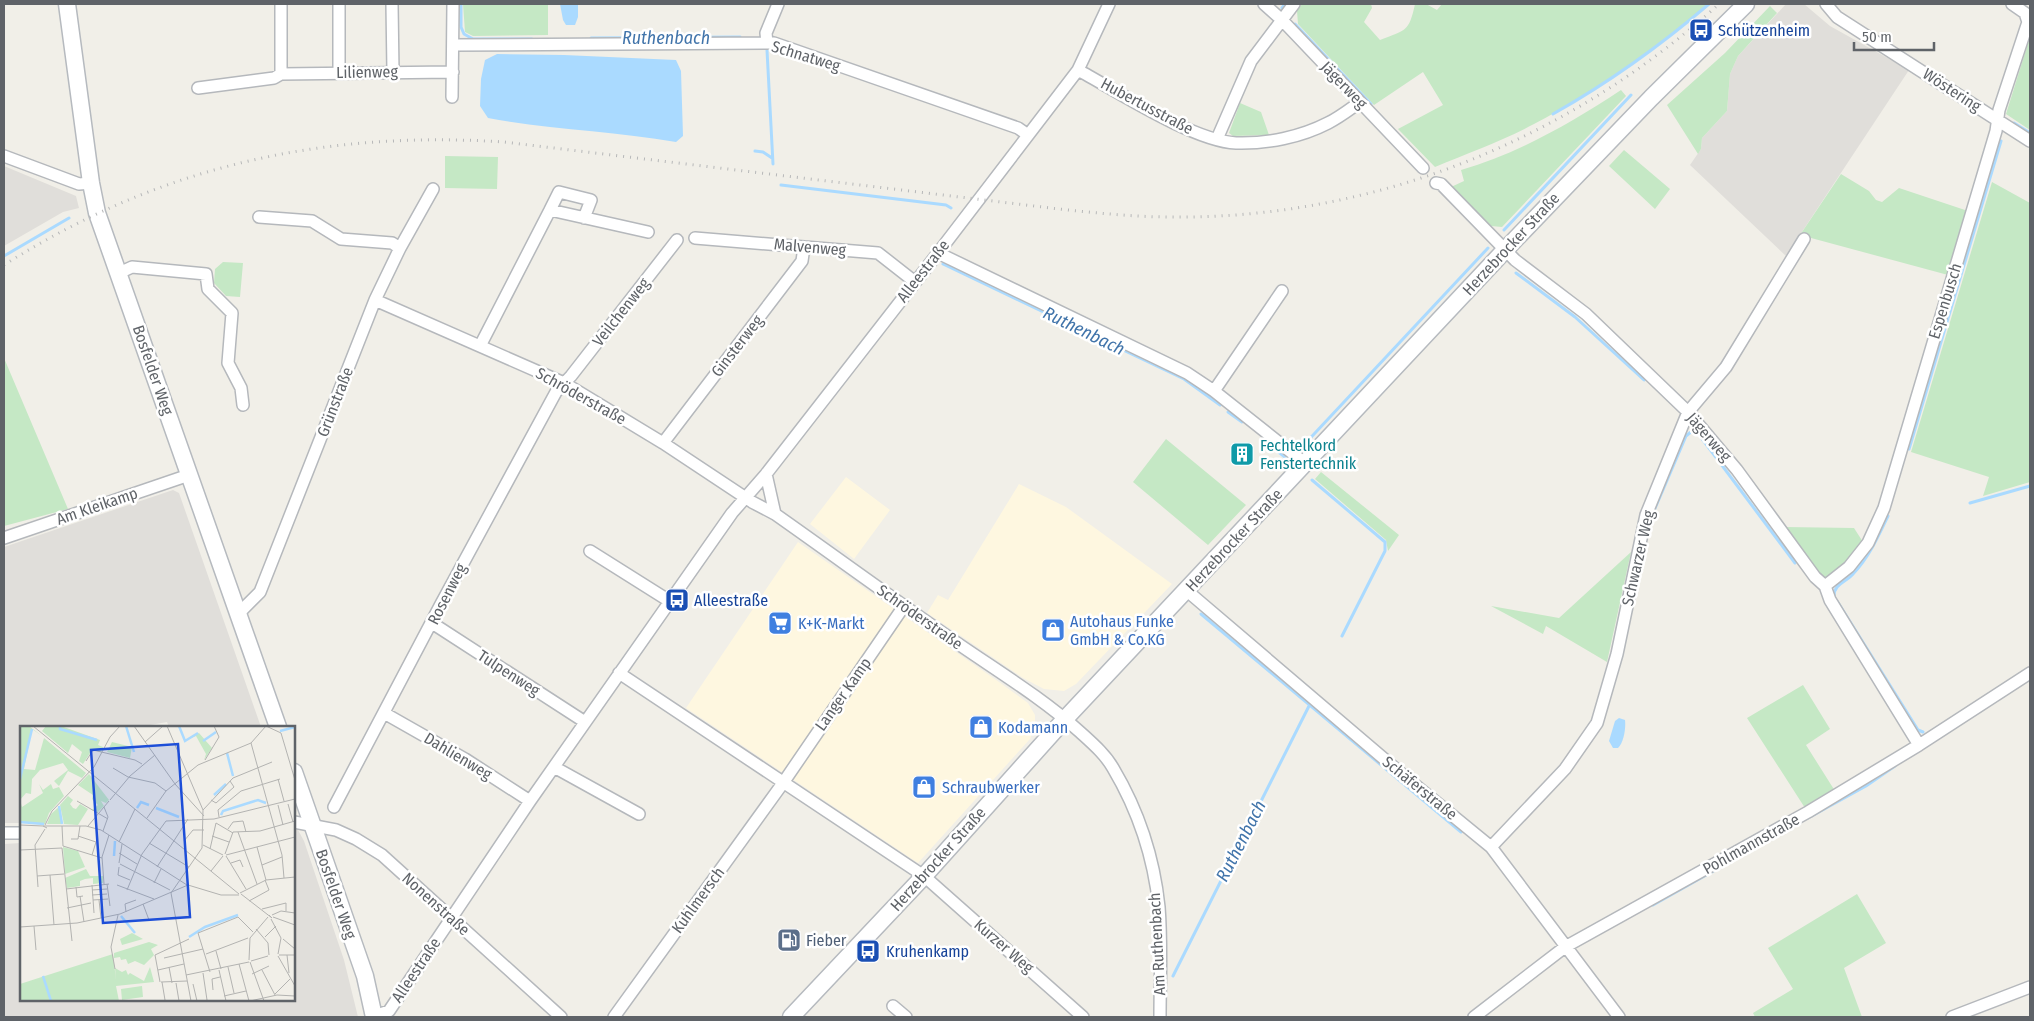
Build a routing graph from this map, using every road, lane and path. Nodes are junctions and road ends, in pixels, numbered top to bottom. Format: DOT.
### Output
graph roads {
  1 [pos="68,4"];
  2 [pos="281,4"];
  3 [pos="338,4"];
  4 [pos="392,4"];
  5 [pos="453,4"];
  6 [pos="778,4"];
  7 [pos="1109,4"];
  8 [pos="1264,4"];
  9 [pos="1294,4"];
  10 [pos="1746,4"];
  11 [pos="1826,4"];
  12 [pos="2012,4"];
  13 [pos="1282,20"];
  14 [pos="766,42"];
  15 [pos="453,45"];
  16 [pos="1078,70"];
  17 [pos="339,72"];
  18 [pos="392,72"];
  19 [pos="453,72"];
  20 [pos="281,74"];
  21 [pos="198,88"];
  22 [pos="452,97"];
  23 [pos="1360,102"];
  24 [pos="1998,120"];
  25 [pos="1028,135"];
  26 [pos="1217,139"];
  27 [pos="2030,141"];
  28 [pos="4,156"];
  29 [pos="1423,168"];
  30 [pos="90,183"];
  31 [pos="1436,183"];
  32 [pos="433,189"];
  33 [pos="550,210"];
  34 [pos="259,217"];
  35 [pos="584,218"];
  36 [pos="648,232"];
  37 [pos="694,238"];
  38 [pos="1804,239"];
  39 [pos="677,240"];
  40 [pos="804,247"];
  41 [pos="400,248"];
  42 [pos="1505,250"];
  43 [pos="938,253"];
  44 [pos="119,272"];
  45 [pos="915,282"];
  46 [pos="1282,291"];
  47 [pos="375,300"];
  48 [pos="480,346"];
  49 [pos="564,383"];
  50 [pos="1214,391"];
  51 [pos="243,405"];
  52 [pos="1688,412"];
  53 [pos="662,443"];
  54 [pos="1306,464"];
  55 [pos="766,474"];
  56 [pos="189,475"];
  57 [pos="745,498"];
  58 [pos="775,514"];
  59 [pos="4,538"];
  60 [pos="590,551"];
  61 [pos="1825,586"];
  62 [pos="1186,590"];
  63 [pos="671,602"];
  64 [pos="904,606"];
  65 [pos="238,612"];
  66 [pos="432,623"];
  67 [pos="619,673"];
  68 [pos="2030,673"];
  69 [pos="384,713"];
  70 [pos="1066,719"];
  71 [pos="585,722"];
  72 [pos="278,726"];
  73 [pos="1919,745"];
  74 [pos="554,767"];
  75 [pos="295,775"];
  76 [pos="783,782"];
  77 [pos="530,801"];
  78 [pos="334,807"];
  79 [pos="639,814"];
  80 [pos="295,822"];
  81 [pos="312,825"];
  82 [pos="4,833"];
  83 [pos="20,833"];
  84 [pos="1491,847"];
  85 [pos="924,876"];
  86 [pos="451,919"];
  87 [pos="1565,948"];
  88 [pos="2030,987"];
  89 [pos="893,1006"];
  90 [pos="374,1017"];
  91 [pos="561,1017"];
  92 [pos="614,1017"];
  93 [pos="791,1017"];
  94 [pos="906,1017"];
  95 [pos="1083,1017"];
  96 [pos="1160,1017"];
  97 [pos="1474,1017"];
  98 [pos="1619,1017"];
  99 [pos="1952,1017"];
  1 -- 30 [label="main road, Bosfelder Weg"];
  2 -- 20 [label="street"];
  3 -- 17 [label="street"];
  4 -- 18 [label="street"];
  5 -- 15 [label="street"];
  6 -- 14 [label="street"];
  7 -- 16 [label="street, Alleestraße"];
  8 -- 13 [label="street, Jägerweg"];
  9 -- 13 [label="street"];
  10 -- 42 [label="main road, Herzebrocker Straße"];
  11 -- 24 [label="street, Wöstering"];
  12 -- 24 [label="street, Espenbusch"];
  13 -- 23 [label="street, Jägerweg"];
  13 -- 26 [label="street"];
  14 -- 15 [label="street, Schnatweg"];
  14 -- 25 [label="street, Schnatweg"];
  15 -- 19 [label="street"];
  16 -- 25 [label="street, Alleestraße"];
  16 -- 26 [label="street, Hubertusstraße"];
  17 -- 18 [label="street, Lilienweg"];
  17 -- 20 [label="street, Lilienweg"];
  18 -- 19 [label="street, Lilienweg"];
  19 -- 22 [label="street"];
  20 -- 21 [label="street, Lilienweg"];
  23 -- 26 [label="street, Hubertusstraße"];
  23 -- 29 [label="street, Jägerweg"];
  24 -- 27 [label="street, Wöstering"];
  24 -- 61 [label="street, Espenbusch"];
  25 -- 43 [label="street, Alleestraße"];
  28 -- 30 [label="street"];
  30 -- 44 [label="main road, Bosfelder Weg"];
  31 -- 42 [label="street, Jägerweg"];
  32 -- 41 [label="street, Grünstraße"];
  33 -- 35 [label="street"];
  33 -- 35 [label="street"];
  33 -- 48 [label="street"];
  34 -- 41 [label="street"];
  35 -- 36 [label="street"];
  37 -- 40 [label="street, Malvenweg"];
  38 -- 52 [label="street, Schwarzer Weg"];
  39 -- 49 [label="street, Veilchenweg"];
  40 -- 45 [label="street, Malvenweg"];
  40 -- 53 [label="street, Ginsterweg"];
  41 -- 47 [label="street, Grünstraße"];
  42 -- 52 [label="street, Jägerweg"];
  42 -- 54 [label="main road, Herzebrocker Straße"];
  43 -- 45 [label="street, Alleestraße"];
  43 -- 50 [label="street"];
  44 -- 51 [label="street"];
  44 -- 56 [label="main road, Bosfelder Weg"];
  45 -- 55 [label="street, Alleestraße"];
  46 -- 50 [label="street"];
  47 -- 48 [label="street, Schröderstraße"];
  47 -- 65 [label="street, Grünstraße"];
  48 -- 49 [label="street, Schröderstraße"];
  49 -- 53 [label="street, Schröderstraße"];
  49 -- 66 [label="street, Rosenweg"];
  50 -- 54 [label="street"];
  52 -- 61 [label="street, Jägerweg"];
  52 -- 84 [label="street, Schwarzer Weg"];
  53 -- 57 [label="street, Schröderstraße"];
  54 -- 62 [label="main road, Herzebrocker Straße"];
  55 -- 57 [label="street, Alleestraße"];
  55 -- 58 [label="street"];
  56 -- 59 [label="street, Am Kleikamp"];
  56 -- 65 [label="main road, Bosfelder Weg"];
  57 -- 58 [label="street, Schröderstraße"];
  57 -- 63 [label="street, Alleestraße"];
  58 -- 64 [label="street, Schröderstraße"];
  60 -- 63 [label="street"];
  61 -- 73 [label="street, Jägerweg"];
  62 -- 70 [label="main road, Herzebrocker Straße"];
  62 -- 84 [label="street, Schäferstraße"];
  63 -- 67 [label="street, Alleestraße"];
  64 -- 70 [label="street, Schröderstraße"];
  64 -- 76 [label="street, Langer Kamp"];
  65 -- 72 [label="main road, Bosfelder Weg"];
  66 -- 69 [label="street, Rosenweg"];
  66 -- 71 [label="street, Tulpenweg"];
  67 -- 71 [label="street, Alleestraße"];
  67 -- 76 [label="street"];
  68 -- 73 [label="street, Pohlmannstraße"];
  69 -- 77 [label="street, Dahlienweg"];
  69 -- 78 [label="street, Rosenweg"];
  70 -- 85 [label="main road, Herzebrocker Straße"];
  70 -- 96 [label="street, Am Ruthenbach"];
  71 -- 74 [label="street, Alleestraße"];
  73 -- 87 [label="street, Pohlmannstraße"];
  74 -- 77 [label="street, Alleestraße"];
  74 -- 79 [label="street"];
  75 -- 81 [label="main road, Bosfelder Weg"];
  76 -- 85 [label="street"];
  76 -- 92 [label="street, Kuhlmersch"];
  77 -- 86 [label="street, Alleestraße"];
  80 -- 81 [label="street, Nonenstraße"];
  81 -- 86 [label="street, Nonenstraße"];
  81 -- 90 [label="main road, Bosfelder Weg"];
  82 -- 83 [label="street"];
  84 -- 87 [label="street, Schäferstraße"];
  85 -- 93 [label="main road, Herzebrocker Straße"];
  85 -- 95 [label="street, Kurzer Weg"];
  86 -- 90 [label="street, Alleestraße"];
  86 -- 91 [label="street, Nonenstraße"];
  87 -- 97 [label="street, Pohlmannstraße"];
  87 -- 98 [label="street, Schäferstraße"];
  88 -- 99 [label="street"];
  89 -- 94 [label="street"];
}
